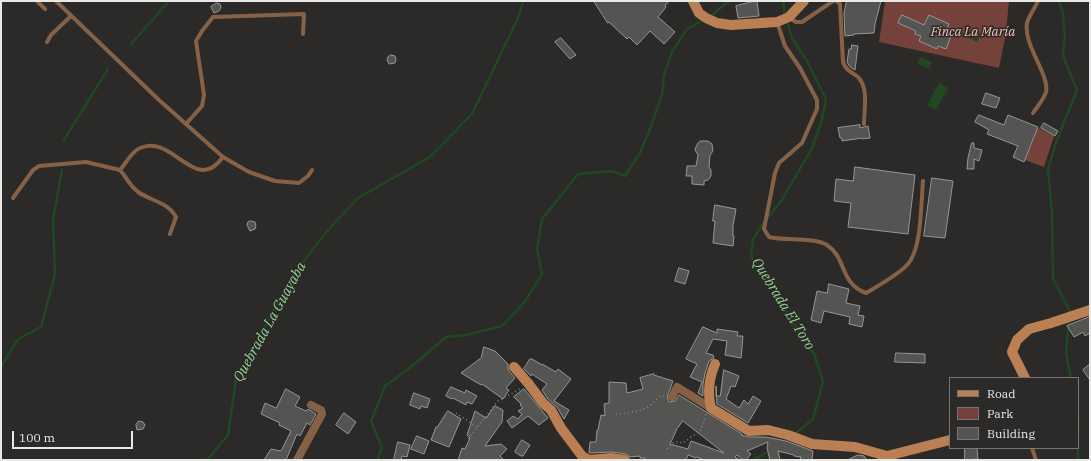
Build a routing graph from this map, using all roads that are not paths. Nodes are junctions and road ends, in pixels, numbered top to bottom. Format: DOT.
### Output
graph roads {
  1 [pos="37,1"];
  2 [pos="56,1"];
  3 [pos="693,1"];
  4 [pos="804,1"];
  5 [pos="833,1"];
  6 [pos="836,1"];
  7 [pos="1038,1"];
  8 [pos="45,10"];
  9 [pos="71,16"];
  10 [pos="784,19"];
  11 [pos="303,34"];
  12 [pos="48,42"];
  13 [pos="1033,113"];
  14 [pos="186,124"];
  15 [pos="864,124"];
  16 [pos="223,157"];
  17 [pos="120,170"];
  18 [pos="312,170"];
  19 [pos="923,181"];
  20 [pos="13,198"];
  21 [pos="170,234"];
  22 [pos="1090,310"];
  23 [pos="715,364"];
  24 [pos="514,367"];
  25 [pos="1024,377"];
  26 [pos="672,397"];
  27 [pos="311,404"];
  28 [pos="711,408"];
  29 [pos="949,440"];
  30 [pos="1032,449"];
  31 [pos="885,458"];
  32 [pos="297,460"];
  33 [pos="626,460"];
  34 [pos="1036,460"];
  1 -- 8 [label="lane"];
  2 -- 9 [label="lane"];
  3 -- 10 [label="street"];
  4 -- 10 [label="street"];
  5 -- 10 [label="lane"];
  6 -- 15 [label="lane"];
  7 -- 13 [label="lane"];
  9 -- 12 [label="lane"];
  9 -- 14 [label="lane"];
  10 -- 19 [label="lane"];
  11 -- 14 [label="lane"];
  14 -- 16 [label="lane"];
  16 -- 17 [label="lane"];
  16 -- 18 [label="lane"];
  17 -- 20 [label="lane"];
  17 -- 21 [label="lane"];
  22 -- 25 [label="street"];
  23 -- 28 [label="street"];
  24 -- 33 [label="street"];
  26 -- 28 [label="street"];
  27 -- 32 [label="street"];
  28 -- 31 [label="street"];
  29 -- 31 [label="street"];
  30 -- 34 [label="lane"];
}
